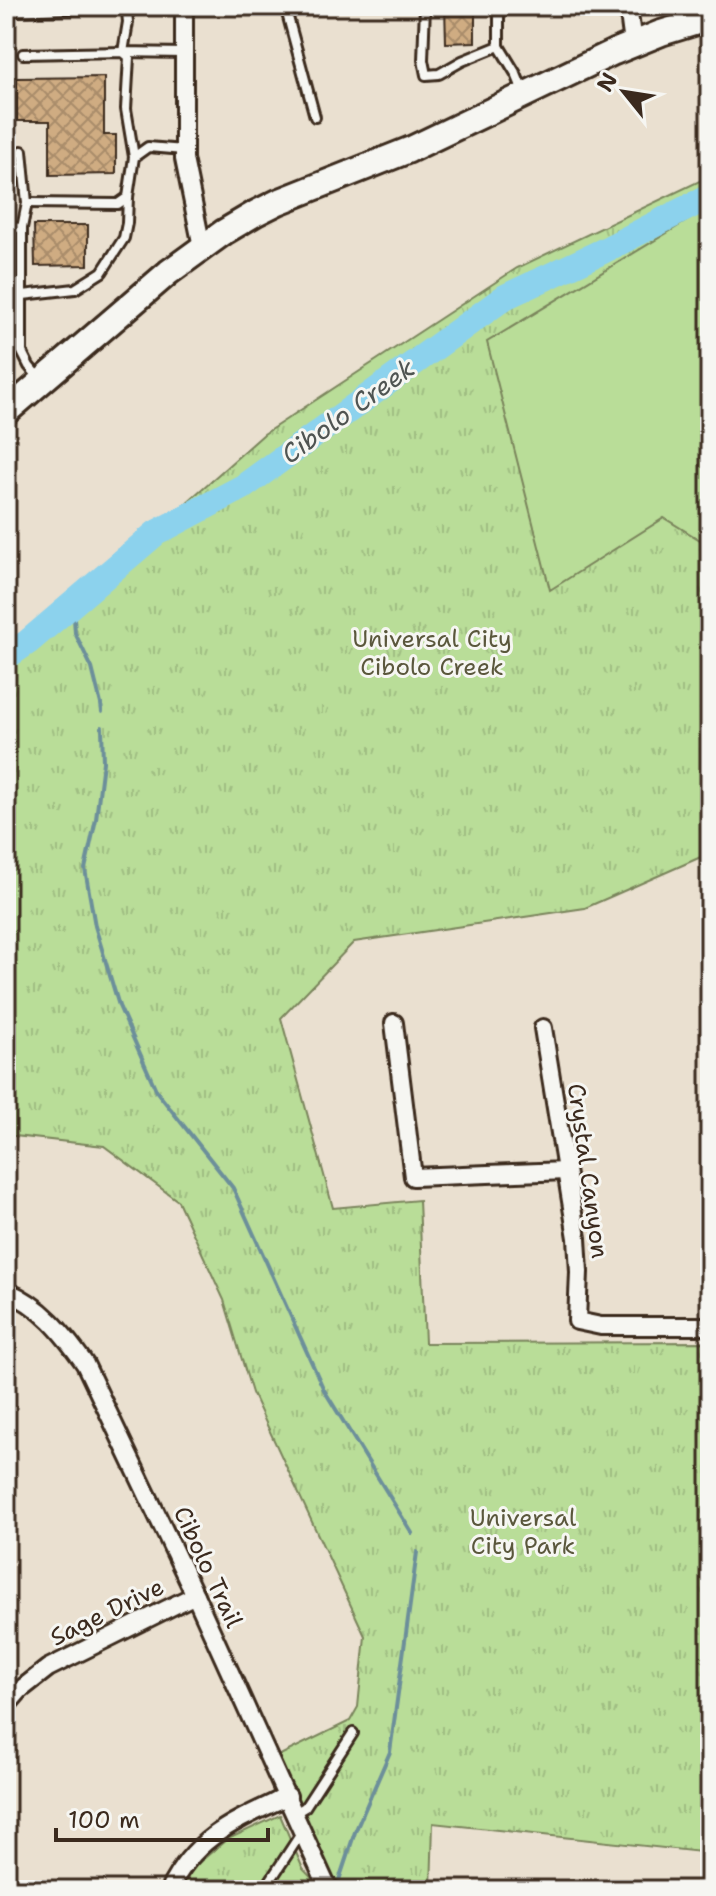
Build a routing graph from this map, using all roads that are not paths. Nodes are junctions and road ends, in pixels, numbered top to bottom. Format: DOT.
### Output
graph roads {
  1 [pos="184,6"];
  2 [pos="282,6"];
  3 [pos="425,6"];
  4 [pos="499,6"];
  5 [pos="628,6"];
  6 [pos="13,11"];
  7 [pos="710,18"];
  8 [pos="633,44"];
  9 [pos="499,46"];
  10 [pos="123,52"];
  11 [pos="184,53"];
  12 [pos="23,54"];
  13 [pos="524,95"];
  14 [pos="315,117"];
  15 [pos="184,150"];
  16 [pos="22,151"];
  17 [pos="134,157"];
  18 [pos="128,197"];
  19 [pos="27,203"];
  20 [pos="6,227"];
  21 [pos="22,228"];
  22 [pos="202,247"];
  23 [pos="23,295"];
  24 [pos="42,381"];
  25 [pos="6,412"];
  26 [pos="394,1023"];
  27 [pos="543,1028"];
  28 [pos="566,1171"];
  29 [pos="6,1291"];
  30 [pos="710,1326"];
  31 [pos="195,1595"];
  32 [pos="6,1706"];
  33 [pos="353,1733"];
  34 [pos="288,1796"];
  35 [pos="295,1813"];
  36 [pos="303,1831"];
  37 [pos="169,1890"];
  38 [pos="269,1890"];
  39 [pos="332,1890"];
  1 -- 11 [label="street"];
  2 -- 14 [label="lane"];
  3 -- 9 [label="lane"];
  4 -- 9 [label="lane"];
  5 -- 8 [label="street"];
  6 -- 10 [label="lane"];
  7 -- 8 [label="main road"];
  8 -- 13 [label="main road"];
  9 -- 13 [label="lane"];
  10 -- 11 [label="lane"];
  10 -- 12 [label="lane"];
  10 -- 17 [label="lane"];
  11 -- 15 [label="street"];
  13 -- 22 [label="main road"];
  15 -- 17 [label="lane"];
  15 -- 22 [label="street"];
  16 -- 19 [label="lane"];
  17 -- 18 [label="lane"];
  18 -- 19 [label="lane"];
  18 -- 23 [label="lane"];
  19 -- 21 [label="lane"];
  20 -- 21 [label="lane"];
  21 -- 23 [label="lane"];
  22 -- 24 [label="main road"];
  23 -- 24 [label="lane"];
  24 -- 25 [label="main road"];
  26 -- 28 [label="street"];
  27 -- 28 [label="street, Crystal Canyon"];
  28 -- 30 [label="street, Crystal Canyon"];
  29 -- 31 [label="street, Cibolo Trail"];
  31 -- 32 [label="street, Sage Drive"];
  31 -- 34 [label="street, Cibolo Trail"];
  33 -- 35 [label="lane"];
  34 -- 35 [label="street, Cibolo Trail"];
  34 -- 37 [label="street"];
  35 -- 36 [label="street, Cibolo Trail"];
  36 -- 38 [label="lane"];
  36 -- 39 [label="street, Cibolo Trail"];
}
